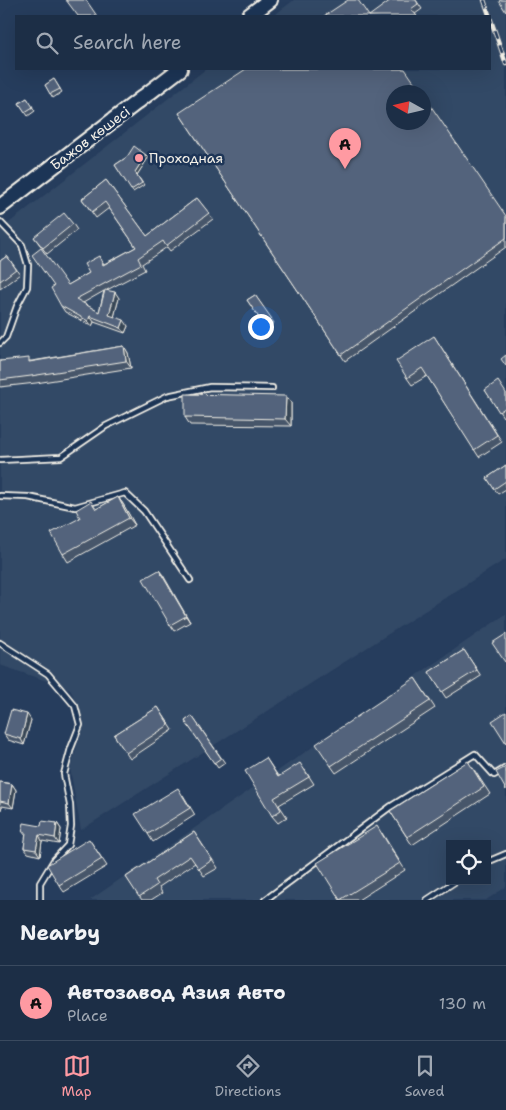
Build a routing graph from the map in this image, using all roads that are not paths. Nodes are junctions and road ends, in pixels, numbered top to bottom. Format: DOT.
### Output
graph roads {
  1 [pos="270,0"];
  2 [pos="249,15"];
  3 [pos="179,70"];
  4 [pos="0,207"];
  5 [pos="0,222"];
  6 [pos="0,343"];
  7 [pos="272,388"];
  8 [pos="0,460"];
  9 [pos="0,496"];
  10 [pos="190,580"];
  11 [pos="0,643"];
  12 [pos="506,768"];
  13 [pos="506,854"];
  14 [pos="491,860"];
  15 [pos="450,885"];
  16 [pos="40,900"];
  17 [pos="265,900"];
  18 [pos="427,900"];
  1 -- 2 [label="main road"];
  3 -- 4 [label="main road, Бажов көшесі"];
  5 -- 6 [label="lane"];
  7 -- 8 [label="lane"];
  9 -- 10 [label="lane"];
  11 -- 16 [label="lane"];
  12 -- 17 [label="lane"];
  13 -- 14 [label="lane"];
  15 -- 18 [label="lane"];
}
